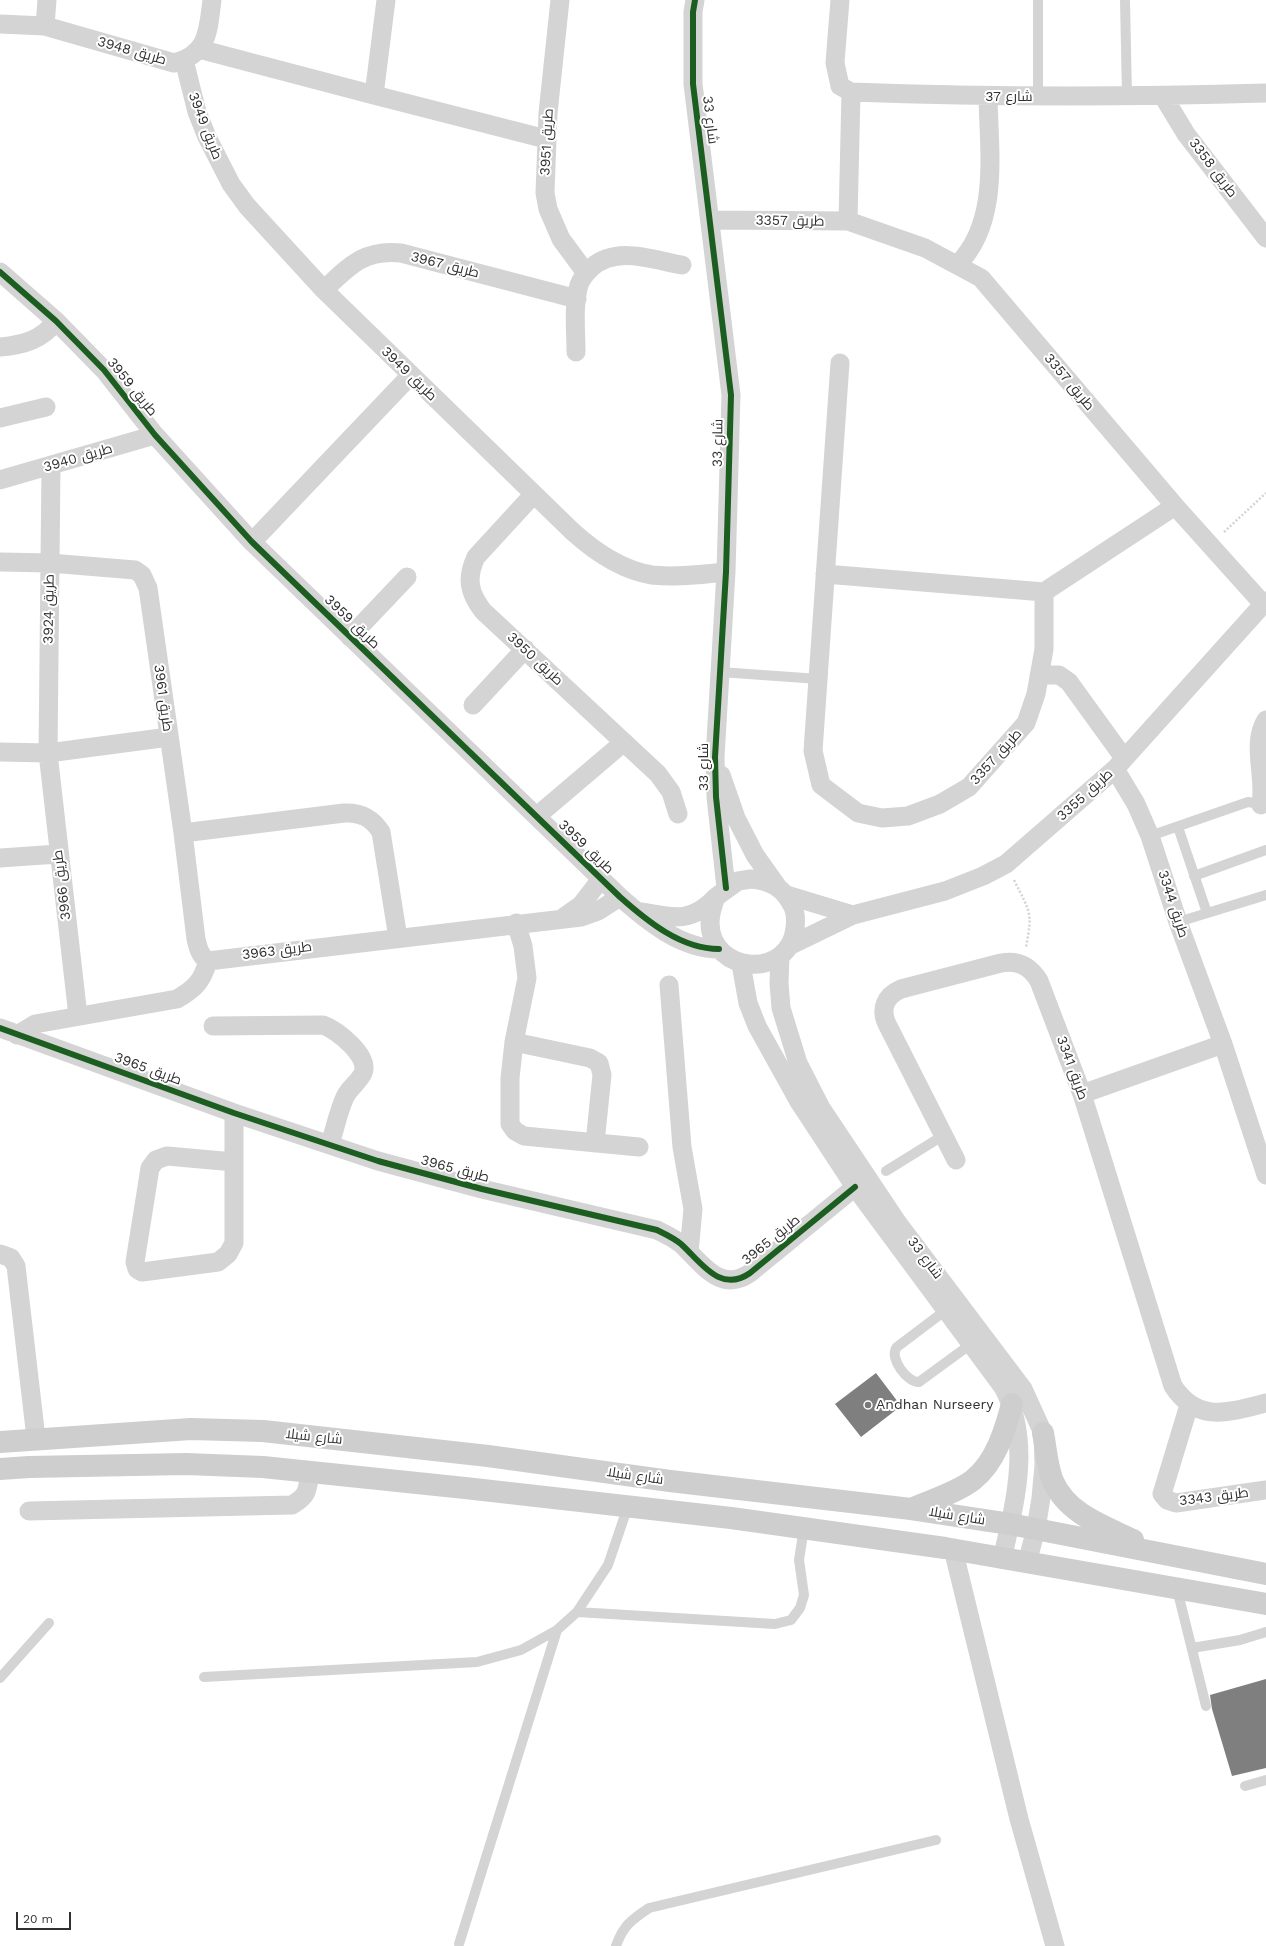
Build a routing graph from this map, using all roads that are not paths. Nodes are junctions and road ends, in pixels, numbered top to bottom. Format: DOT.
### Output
graph roads {
  1 [pos="48,0"];
  2 [pos="212,0"];
  3 [pos="386,0"];
  4 [pos="560,0"];
  5 [pos="694,0"];
  6 [pos="840,0"];
  7 [pos="1038,0"];
  8 [pos="1125,0"];
  9 [pos="0,24"];
  10 [pos="45,26"];
  11 [pos="197,48"];
  12 [pos="850,92"];
  13 [pos="1266,93"];
  14 [pos="374,95"];
  15 [pos="1127,96"];
  16 [pos="1163,96"];
  17 [pos="988,97"];
  18 [pos="1038,97"];
  19 [pos="546,139"];
  20 [pos="711,220"];
  21 [pos="848,221"];
  22 [pos="1266,238"];
  23 [pos="682,265"];
  24 [pos="957,265"];
  25 [pos="0,272"];
  26 [pos="586,273"];
  27 [pos="324,290"];
  28 [pos="577,299"];
  29 [pos="56,321"];
  30 [pos="0,348"];
  31 [pos="576,352"];
  32 [pos="840,363"];
  33 [pos="410,376"];
  34 [pos="46,407"];
  35 [pos="0,418"];
  36 [pos="155,435"];
  37 [pos="51,465"];
  38 [pos="0,480"];
  39 [pos="533,495"];
  40 [pos="1175,506"];
  41 [pos="252,542"];
  42 [pos="0,562"];
  43 [pos="50,563"];
  44 [pos="726,572"];
  45 [pos="825,574"];
  46 [pos="407,577"];
  47 [pos="1044,592"];
  48 [pos="1265,603"];
  49 [pos="350,638"];
  50 [pos="524,649"];
  51 [pos="720,672"];
  52 [pos="1039,675"];
  53 [pos="819,680"];
  54 [pos="473,705"];
  55 [pos="1266,720"];
  56 [pos="169,737"];
  57 [pos="624,742"];
  58 [pos="0,752"];
  59 [pos="48,753"];
  60 [pos="715,757"];
  61 [pos="1119,763"];
  62 [pos="1264,808"];
  63 [pos="678,814"];
  64 [pos="537,816"];
  65 [pos="1178,826"];
  66 [pos="183,833"];
  67 [pos="1150,836"];
  68 [pos="1266,850"];
  69 [pos="58,854"];
  70 [pos="0,858"];
  71 [pos="1194,876"];
  72 [pos="602,879"];
  73 [pos="782,890"];
  74 [pos="721,892"];
  75 [pos="1266,895"];
  76 [pos="620,897"];
  77 [pos="635,910"];
  78 [pos="1207,913"];
  79 [pos="853,915"];
  80 [pos="562,918"];
  81 [pos="1178,922"];
  82 [pos="516,923"];
  83 [pos="398,938"];
  84 [pos="719,949"];
  85 [pos="785,951"];
  86 [pos="208,961"];
  87 [pos="741,964"];
  88 [pos="669,985"];
  89 [pos="78,1016"];
  90 [pos="213,1026"];
  91 [pos="0,1028"];
  92 [pos="17,1035"];
  93 [pos="514,1042"];
  94 [pos="1223,1044"];
  95 [pos="1082,1094"];
  96 [pos="234,1113"];
  97 [pos="944,1135"];
  98 [pos="595,1143"];
  99 [pos="330,1144"];
  100 [pos="640,1147"];
  101 [pos="956,1160"];
  102 [pos="234,1162"];
  103 [pos="886,1171"];
  104 [pos="1266,1175"];
  105 [pos="855,1187"];
  106 [pos="689,1252"];
  107 [pos="0,1254"];
  108 [pos="946,1310"];
  109 [pos="971,1344"];
  110 [pos="1266,1403"];
  111 [pos="1012,1404"];
  112 [pos="1189,1405"];
  113 [pos="1043,1433"];
  114 [pos="36,1438"];
  115 [pos="0,1442"];
  116 [pos="0,1469"];
  117 [pos="310,1472"];
  118 [pos="1266,1490"];
  119 [pos="628,1506"];
  120 [pos="911,1509"];
  121 [pos="29,1511"];
  122 [pos="1010,1524"];
  123 [pos="804,1528"];
  124 [pos="1036,1528"];
  125 [pos="953,1550"];
  126 [pos="1159,1553"];
  127 [pos="1002,1559"];
  128 [pos="1027,1562"];
  129 [pos="1266,1574"];
  130 [pos="1177,1589"];
  131 [pos="1266,1604"];
  132 [pos="577,1612"];
  133 [pos="49,1623"];
  134 [pos="557,1630"];
  135 [pos="1266,1632"];
  136 [pos="1192,1648"];
  137 [pos="204,1677"];
  138 [pos="0,1678"];
  139 [pos="1206,1706"];
  140 [pos="1266,1780"];
  141 [pos="1245,1786"];
  142 [pos="936,1840"];
  143 [pos="459,1944"];
  144 [pos="616,1946"];
  145 [pos="1055,1946"];
  1 -- 10 [label="street"];
  2 -- 11 [label="street, طريق 3949"];
  3 -- 14 [label="street"];
  4 -- 19 [label="street, طريق 3951"];
  5 -- 20 [label="street, شارع 33"];
  6 -- 12 [label="street"];
  7 -- 18 [label="lane"];
  8 -- 15 [label="lane"];
  9 -- 10 [label="street, طريق 3948"];
  10 -- 11 [label="street, طريق 3948"];
  11 -- 14 [label="street, طريق 3948"];
  11 -- 27 [label="street, طريق 3949"];
  12 -- 17 [label="street, شارع 37"];
  12 -- 21 [label="street"];
  13 -- 16 [label="street, شارع 37"];
  14 -- 19 [label="street, طريق 3948"];
  15 -- 16 [label="street, شارع 37"];
  15 -- 18 [label="street, شارع 37"];
  16 -- 22 [label="street, طريق 3358"];
  17 -- 18 [label="street, شارع 37"];
  17 -- 24 [label="street"];
  19 -- 26 [label="street, طريق 3951"];
  20 -- 21 [label="street, طريق 3357"];
  20 -- 44 [label="street, شارع 33"];
  21 -- 24 [label="street, طريق 3357"];
  23 -- 26 [label="street"];
  24 -- 40 [label="street, طريق 3357"];
  25 -- 29 [label="street, طريق 3959"];
  26 -- 28 [label="street"];
  27 -- 28 [label="street, طريق 3967"];
  27 -- 33 [label="street, طريق 3949"];
  28 -- 31 [label="street"];
  29 -- 30 [label="street"];
  29 -- 36 [label="street, طريق 3959"];
  32 -- 45 [label="street, طريق 3357"];
  33 -- 39 [label="street, طريق 3949"];
  33 -- 41 [label="street"];
  34 -- 35 [label="street"];
  36 -- 37 [label="street, طريق 3940"];
  36 -- 41 [label="street, طريق 3959"];
  37 -- 38 [label="street, طريق 3940"];
  37 -- 43 [label="street, طريق 3924"];
  39 -- 44 [label="street, طريق 3949"];
  39 -- 50 [label="street, طريق 3950"];
  40 -- 47 [label="street"];
  40 -- 48 [label="street, طريق 3357"];
  41 -- 49 [label="street, طريق 3959"];
  42 -- 43 [label="street, طريق 3961"];
  43 -- 56 [label="street, طريق 3961"];
  43 -- 59 [label="street, طريق 3924"];
  44 -- 51 [label="street, شارع 33"];
  45 -- 47 [label="street"];
  45 -- 53 [label="street, طريق 3357"];
  46 -- 49 [label="street"];
  47 -- 52 [label="street, طريق 3357"];
  48 -- 61 [label="street, طريق 3355"];
  49 -- 64 [label="street, طريق 3959"];
  50 -- 54 [label="street"];
  50 -- 57 [label="street, طريق 3950"];
  51 -- 53 [label="lane"];
  51 -- 60 [label="street, شارع 33"];
  52 -- 53 [label="street, طريق 3357"];
  52 -- 61 [label="street, طريق 3344"];
  55 -- 62 [label="street"];
  56 -- 59 [label="street"];
  56 -- 66 [label="street, طريق 3961"];
  57 -- 63 [label="street, طريق 3950"];
  57 -- 64 [label="street"];
  58 -- 59 [label="street"];
  59 -- 69 [label="street, طريق 3966"];
  60 -- 73 [label="street, شارع 33"];
  60 -- 74 [label="street, شارع 33"];
  61 -- 67 [label="street, طريق 3344"];
  61 -- 79 [label="street, طريق 3355"];
  62 -- 65 [label="lane"];
  64 -- 72 [label="street, طريق 3959"];
  65 -- 67 [label="lane"];
  65 -- 71 [label="lane"];
  66 -- 83 [label="street"];
  66 -- 86 [label="street, طريق 3961"];
  67 -- 81 [label="street, طريق 3344"];
  68 -- 71 [label="lane"];
  69 -- 70 [label="street"];
  69 -- 89 [label="street, طريق 3966"];
  71 -- 78 [label="lane"];
  72 -- 76 [label="street, طريق 3959"];
  72 -- 80 [label="street, طريق 3963"];
  73 -- 74 [label="street"];
  73 -- 79 [label="street"];
  73 -- 85 [label="street"];
  74 -- 77 [label="street, طريق 3959"];
  74 -- 84 [label="street"];
  75 -- 78 [label="lane"];
  76 -- 77 [label="street, طريق 3959"];
  76 -- 80 [label="street, طريق 3963"];
  77 -- 84 [label="street, طريق 3959"];
  78 -- 81 [label="lane"];
  79 -- 85 [label="street, طريق 3355"];
  80 -- 82 [label="street, طريق 3963"];
  81 -- 94 [label="street, طريق 3344"];
  82 -- 83 [label="street, طريق 3963"];
  82 -- 93 [label="street"];
  83 -- 86 [label="street, طريق 3963"];
  84 -- 87 [label="street"];
  85 -- 87 [label="street"];
  85 -- 113 [label="street, شارع 33"];
  86 -- 89 [label="street"];
  87 -- 105 [label="street, شارع 33"];
  88 -- 106 [label="street"];
  89 -- 92 [label="street"];
  90 -- 99 [label="street"];
  91 -- 92 [label="street"];
  92 -- 96 [label="street, طريق 3965"];
  93 -- 98 [label="street"];
  93 -- 98 [label="street"];
  94 -- 95 [label="street"];
  94 -- 104 [label="street, طريق 3344"];
  95 -- 97 [label="street, طريق 3341"];
  95 -- 112 [label="street, طريق 3341"];
  96 -- 99 [label="street, طريق 3965"];
  96 -- 102 [label="street"];
  97 -- 101 [label="street"];
  97 -- 103 [label="lane"];
  98 -- 100 [label="street"];
  99 -- 106 [label="street, طريق 3965"];
  102 -- 102 [label="street"];
  105 -- 106 [label="street, طريق 3965"];
  105 -- 108 [label="street, شارع 33"];
  107 -- 114 [label="street"];
  108 -- 109 [label="street, شارع 33"];
  108 -- 109 [label="lane"];
  109 -- 111 [label="street, شارع 33"];
  110 -- 112 [label="street, طريق 3341"];
  111 -- 120 [label="main road"];
  111 -- 122 [label="street, شارع 33"];
  112 -- 118 [label="street, طريق 3343"];
  113 -- 124 [label="street, شارع 33"];
  113 -- 126 [label="main road"];
  114 -- 115 [label="main road, شارع شيلا"];
  114 -- 120 [label="main road, شارع شيلا"];
  116 -- 117 [label="main road"];
  117 -- 119 [label="main road"];
  117 -- 121 [label="street"];
  119 -- 123 [label="main road"];
  119 -- 132 [label="lane"];
  120 -- 122 [label="main road, شارع شيلا"];
  122 -- 124 [label="main road, شارع شيلا"];
  122 -- 127 [label="street, شارع 33"];
  123 -- 125 [label="main road"];
  123 -- 132 [label="lane"];
  124 -- 126 [label="main road, شارع شيلا"];
  124 -- 128 [label="street, شارع 33"];
  125 -- 127 [label="main road"];
  125 -- 145 [label="street"];
  126 -- 129 [label="main road, شارع شيلا"];
  127 -- 128 [label="main road"];
  128 -- 130 [label="main road"];
  130 -- 131 [label="main road"];
  130 -- 136 [label="lane"];
  132 -- 134 [label="lane"];
  133 -- 138 [label="lane"];
  134 -- 137 [label="lane"];
  134 -- 143 [label="lane"];
  135 -- 136 [label="lane"];
  136 -- 139 [label="lane"];
  140 -- 141 [label="lane"];
  142 -- 144 [label="lane"];
}
